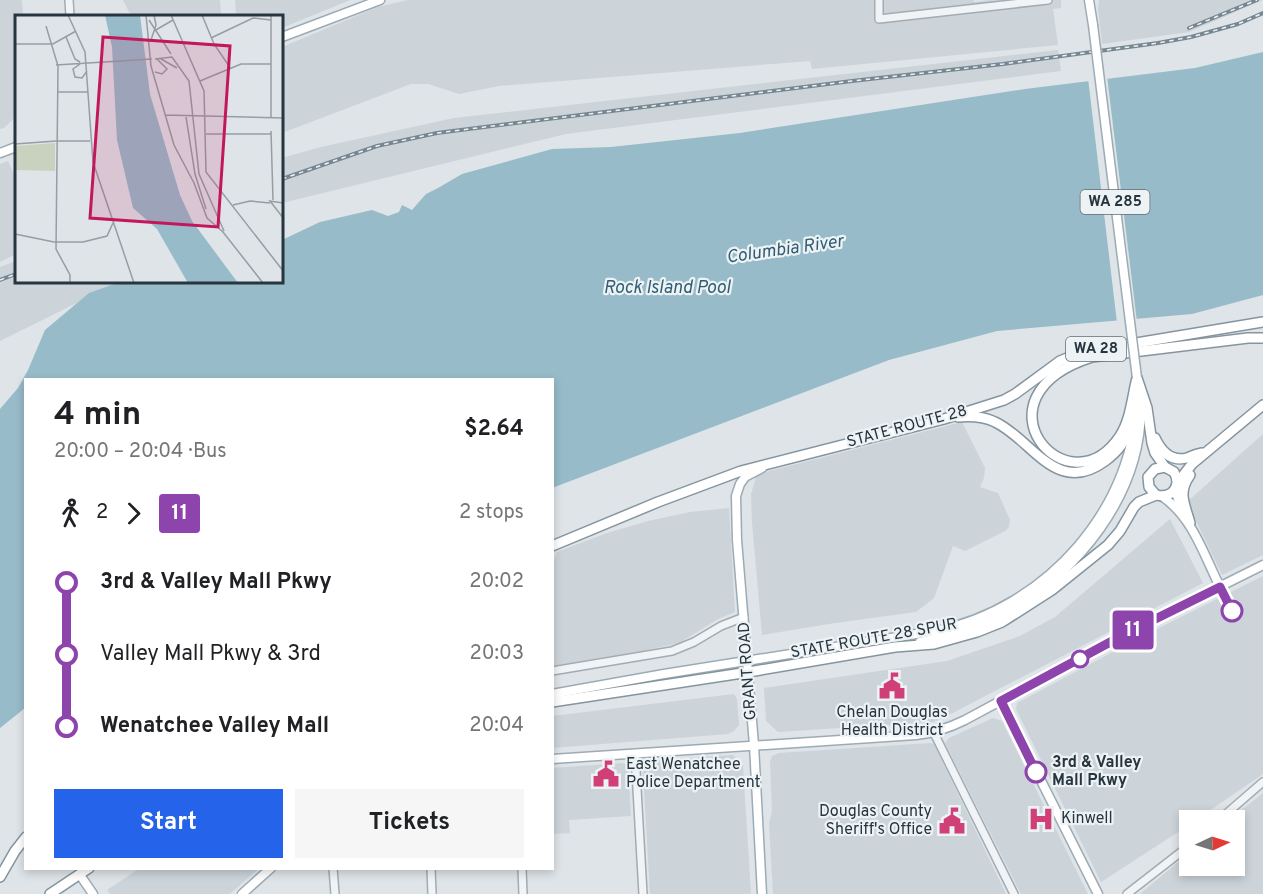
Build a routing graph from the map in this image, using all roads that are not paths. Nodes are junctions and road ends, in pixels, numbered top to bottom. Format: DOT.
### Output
graph roads {
  1 [pos="69,0"];
  2 [pos="380,0"];
  3 [pos="879,0"];
  4 [pos="980,0"];
  5 [pos="1048,0"];
  6 [pos="1089,0"];
  7 [pos="1094,0"];
  8 [pos="981,8"];
  9 [pos="70,15"];
  10 [pos="1092,25"];
  11 [pos="284,36"];
  12 [pos="15,147"];
  13 [pos="0,153"];
  14 [pos="1263,322"];
  15 [pos="1263,338"];
  16 [pos="1137,378"];
  17 [pos="1263,405"];
  18 [pos="944,419"];
  19 [pos="1150,427"];
  20 [pos="1207,452"];
  21 [pos="1192,464"];
  22 [pos="768,465"];
  23 [pos="1168,468"];
  24 [pos="1177,485"];
  25 [pos="1160,496"];
  26 [pos="1187,520"];
  27 [pos="554,545"];
  28 [pos="1263,565"];
  29 [pos="1056,577"];
  30 [pos="1220,587"];
  31 [pos="744,617"];
  32 [pos="748,661"];
  33 [pos="554,671"];
  34 [pos="749,672"];
  35 [pos="554,694"];
  36 [pos="1001,701"];
  37 [pos="554,702"];
  38 [pos="934,733"];
  39 [pos="754,746"];
  40 [pos="635,754"];
  41 [pos="554,759"];
  42 [pos="1263,782"];
  43 [pos="1231,810"];
  44 [pos="24,840"];
  45 [pos="1179,854"];
  46 [pos="269,870"];
  47 [pos="333,870"];
  48 [pos="431,870"];
  49 [pos="522,870"];
  50 [pos="78,872"];
  51 [pos="0,877"];
  52 [pos="50,894"];
  53 [pos="93,894"];
  54 [pos="242,894"];
  55 [pos="335,894"];
  56 [pos="432,894"];
  57 [pos="524,894"];
  58 [pos="643,894"];
  59 [pos="762,894"];
  60 [pos="1014,894"];
  61 [pos="1098,894"];
  62 [pos="1127,894"];
  1 -- 9 [label="street"];
  2 -- 11 [label="main road"];
  3 -- 8 [label="street"];
  4 -- 8 [label="street"];
  5 -- 8 [label="street"];
  6 -- 10 [label="main road, WA 285"];
  7 -- 10 [label="main road"];
  10 -- 16 [label="main road, WA 285, bridge"];
  12 -- 13 [label="main road"];
  14 -- 18 [label="highway, STATE ROUTE 28 / WA 28"];
  15 -- 16 [label="highway"];
  16 -- 18 [label="highway"];
  16 -- 19 [label="highway"];
  16 -- 29 [label="main road, WA 285"];
  17 -- 20 [label="highway"];
  18 -- 22 [label="highway, STATE ROUTE 28 / WA 28"];
  19 -- 20 [label="highway"];
  19 -- 23 [label="highway"];
  20 -- 21 [label="highway"];
  20 -- 26 [label="highway"];
  21 -- 23 [label="highway"];
  21 -- 24 [label="highway"];
  22 -- 27 [label="highway, STATE ROUTE 28 / WA 28"];
  22 -- 31 [label="main road, GRANT ROAD"];
  23 -- 24 [label="highway"];
  23 -- 25 [label="highway"];
  24 -- 25 [label="highway"];
  24 -- 26 [label="main road"];
  25 -- 26 [label="main road"];
  25 -- 29 [label="highway"];
  26 -- 30 [label="main road"];
  28 -- 30 [label="main road"];
  29 -- 32 [label="main road, STATE ROUTE 28 SPUR"];
  29 -- 34 [label="highway"];
  30 -- 36 [label="main road"];
  31 -- 32 [label="main road, GRANT ROAD"];
  31 -- 33 [label="street"];
  32 -- 34 [label="main road, GRANT ROAD"];
  32 -- 35 [label="main road, STATE ROUTE 28 SPUR"];
  34 -- 37 [label="highway"];
  34 -- 39 [label="main road, GRANT ROAD"];
  36 -- 38 [label="main road"];
  36 -- 61 [label="main road"];
  38 -- 39 [label="main road"];
  38 -- 60 [label="street"];
  39 -- 40 [label="main road"];
  39 -- 59 [label="main road, GRANT ROAD"];
  40 -- 41 [label="main road"];
  40 -- 58 [label="street"];
  42 -- 43 [label="street"];
  44 -- 51 [label="highway"];
  45 -- 62 [label="street"];
  46 -- 54 [label="main road"];
  47 -- 55 [label="street"];
  48 -- 56 [label="street"];
  49 -- 57 [label="street"];
  50 -- 52 [label="highway"];
  50 -- 53 [label="main road"];
}
